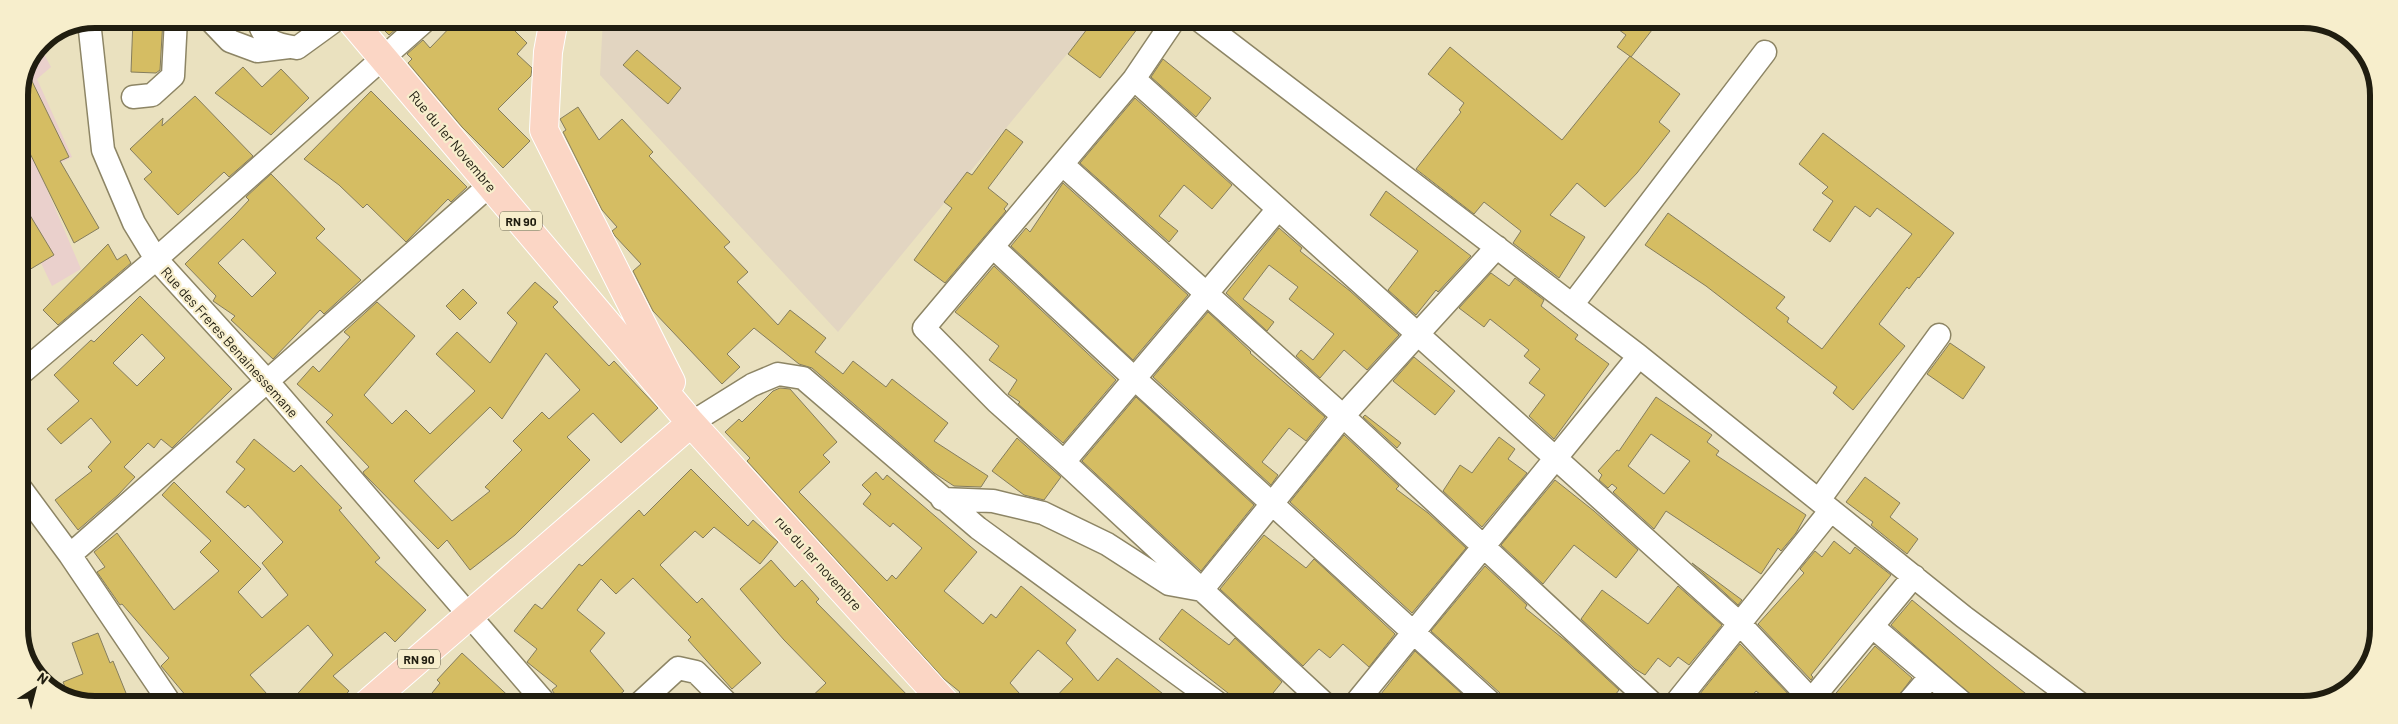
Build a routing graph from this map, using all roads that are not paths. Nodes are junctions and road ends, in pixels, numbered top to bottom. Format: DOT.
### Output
graph roads {
  1 [pos="90,28"];
  2 [pos="176,28"];
  3 [pos="218,28"];
  4 [pos="261,28"];
  5 [pos="325,28"];
  6 [pos="358,28"];
  7 [pos="418,28"];
  8 [pos="548,28"];
  9 [pos="1169,28"];
  10 [pos="1210,28"];
  11 [pos="291,47"];
  12 [pos="1765,52"];
  13 [pos="384,59"];
  14 [pos="1134,79"];
  15 [pos="133,97"];
  16 [pos="1063,165"];
  17 [pos="490,184"];
  18 [pos="1278,209"];
  19 [pos="993,247"];
  20 [pos="1497,247"];
  21 [pos="156,259"];
  22 [pos="1208,293"];
  23 [pos="1572,305"];
  24 [pos="1418,333"];
  25 [pos="1939,335"];
  26 [pos="1639,356"];
  27 [pos="28,368"];
  28 [pos="1134,379"];
  29 [pos="267,382"];
  30 [pos="1343,416"];
  31 [pos="691,423"];
  32 [pos="1556,459"];
  33 [pos="1064,462"];
  34 [pos="28,498"];
  35 [pos="942,499"];
  36 [pos="1272,502"];
  37 [pos="1825,505"];
  38 [pos="1483,548"];
  39 [pos="70,555"];
  40 [pos="1914,576"];
  41 [pos="1202,590"];
  42 [pos="469,615"];
  43 [pos="1740,624"];
  44 [pos="1873,627"];
  45 [pos="1414,633"];
  46 [pos="1931,676"];
  47 [pos="165,696"];
  48 [pos="376,696"];
  49 [pos="539,696"];
  50 [pos="648,696"];
  51 [pos="720,696"];
  52 [pos="939,696"];
  53 [pos="1208,696"];
  54 [pos="1316,696"];
  55 [pos="1363,696"];
  56 [pos="1483,696"];
  57 [pos="1644,696"];
  58 [pos="1682,696"];
  59 [pos="1806,696"];
  60 [pos="1818,696"];
  61 [pos="1914,696"];
  62 [pos="1954,696"];
  63 [pos="2070,696"];
  1 -- 21 [label="street, Rue des Freres Benainessemane"];
  2 -- 15 [label="street"];
  3 -- 11 [label="street"];
  4 -- 11 [label="street"];
  5 -- 11 [label="street"];
  6 -- 13 [label="main road, Rue du 1er Novembre / RN 90"];
  7 -- 13 [label="street"];
  8 -- 31 [label="main road"];
  9 -- 14 [label="street"];
  10 -- 20 [label="street"];
  12 -- 23 [label="street"];
  13 -- 17 [label="main road, Rue du 1er Novembre / RN 90"];
  13 -- 21 [label="street"];
  14 -- 16 [label="street"];
  14 -- 18 [label="street"];
  16 -- 19 [label="street"];
  16 -- 22 [label="street"];
  17 -- 29 [label="street"];
  17 -- 31 [label="main road, Rue du 1er Novembre / RN 90"];
  18 -- 22 [label="street"];
  18 -- 24 [label="street"];
  19 -- 28 [label="street"];
  19 -- 33 [label="street"];
  20 -- 23 [label="street"];
  20 -- 24 [label="street"];
  21 -- 27 [label="street"];
  21 -- 29 [label="street, Rue des Freres Benainessemane"];
  22 -- 28 [label="street"];
  22 -- 30 [label="street"];
  23 -- 26 [label="street"];
  24 -- 30 [label="street"];
  24 -- 32 [label="street"];
  25 -- 37 [label="street"];
  26 -- 32 [label="street"];
  26 -- 37 [label="street"];
  28 -- 33 [label="street"];
  28 -- 36 [label="street"];
  29 -- 39 [label="street"];
  29 -- 42 [label="street, Rue des Freres Benainessemane"];
  30 -- 36 [label="street"];
  30 -- 38 [label="street"];
  31 -- 35 [label="street"];
  31 -- 42 [label="main road, RN 90"];
  31 -- 52 [label="main road, rue du 1er novembre"];
  32 -- 38 [label="street"];
  32 -- 43 [label="street"];
  33 -- 41 [label="street"];
  34 -- 39 [label="street"];
  35 -- 41 [label="street"];
  35 -- 53 [label="street"];
  36 -- 41 [label="street"];
  36 -- 45 [label="street"];
  37 -- 40 [label="street"];
  37 -- 43 [label="street"];
  38 -- 45 [label="street"];
  38 -- 57 [label="street"];
  39 -- 47 [label="street"];
  40 -- 44 [label="street"];
  40 -- 63 [label="street"];
  41 -- 54 [label="street"];
  42 -- 48 [label="main road, RN 90"];
  42 -- 49 [label="street, Rue des Freres Benainessemane"];
  43 -- 58 [label="street"];
  43 -- 59 [label="street"];
  44 -- 46 [label="street"];
  44 -- 60 [label="street"];
  45 -- 55 [label="street"];
  45 -- 56 [label="street"];
  46 -- 61 [label="street"];
  46 -- 62 [label="street"];
  50 -- 51 [label="street"];
}
